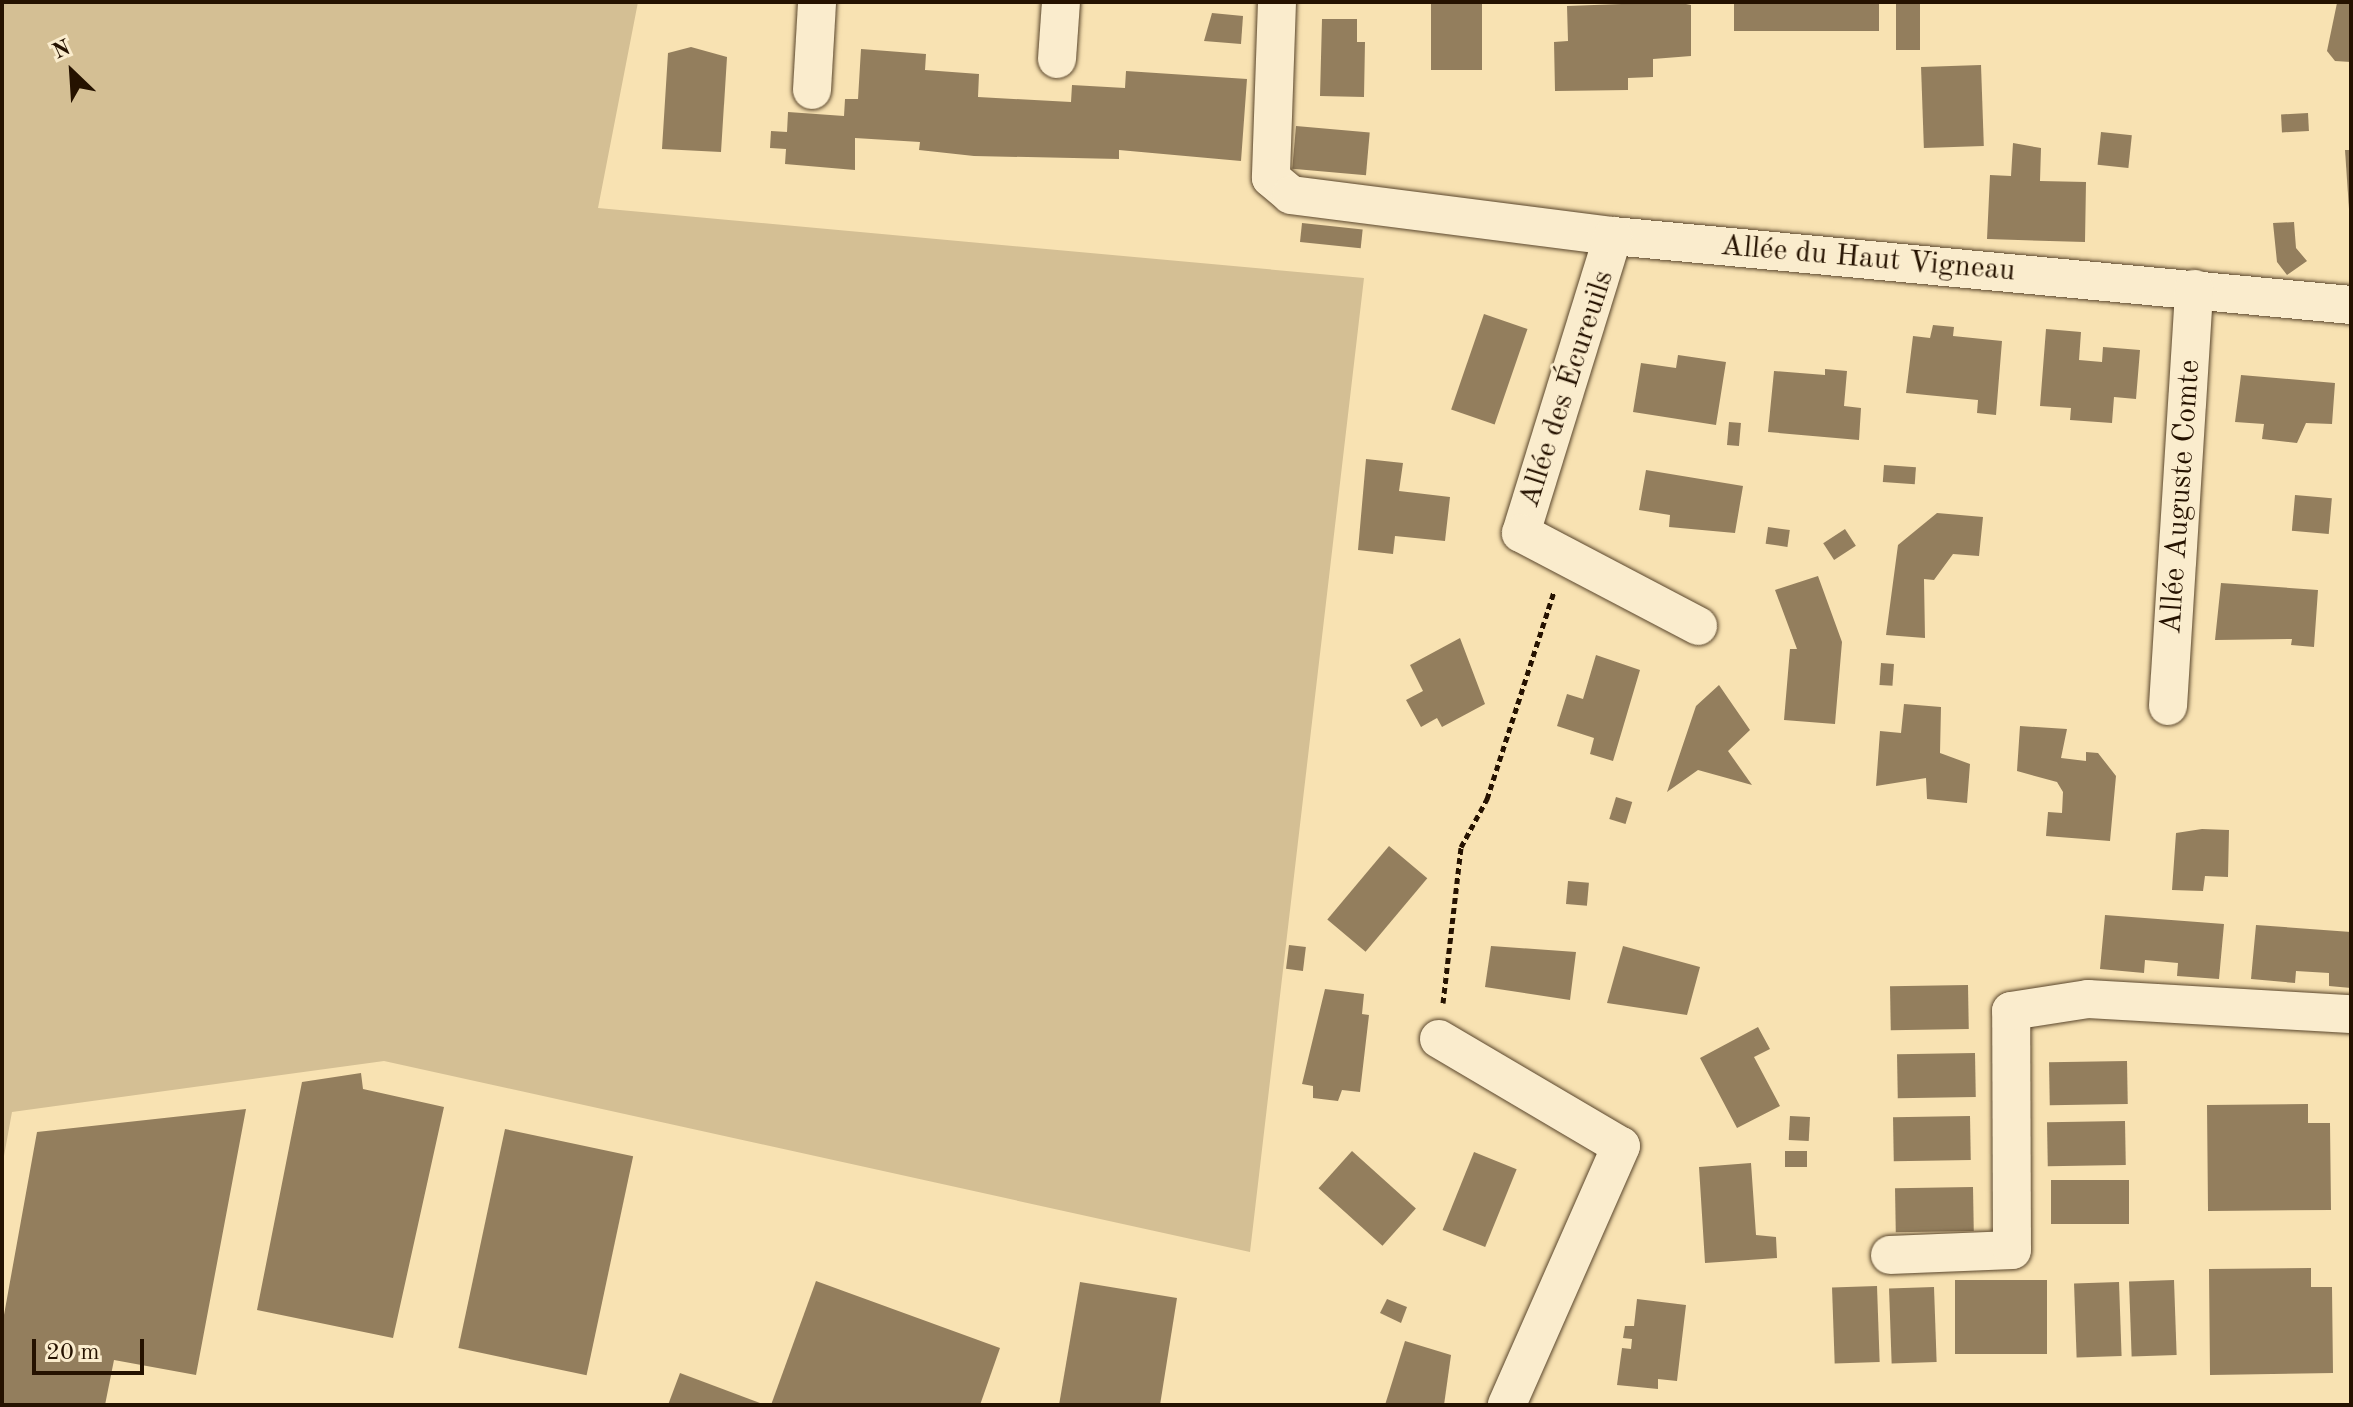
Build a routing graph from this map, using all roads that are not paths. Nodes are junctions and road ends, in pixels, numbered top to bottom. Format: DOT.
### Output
graph roads {
  1 [pos="817,2"];
  2 [pos="1061,2"];
  3 [pos="1277,2"];
  4 [pos="1057,59"];
  5 [pos="812,90"];
  6 [pos="1613,236"];
  7 [pos="2194,289"];
  8 [pos="2351,305"];
  9 [pos="1698,626"];
  10 [pos="2168,706"];
  11 [pos="2351,1014"];
  12 [pos="1439,1039"];
  13 [pos="1890,1255"];
  14 [pos="1507,1405"];
  1 -- 5 [label="street"];
  2 -- 4 [label="street"];
  3 -- 6 [label="street, Allée du Haut Vigneau"];
  6 -- 7 [label="street, Allée du Haut Vigneau"];
  6 -- 9 [label="street, Allée des Écureuils"];
  7 -- 8 [label="street, Allée du Haut Vigneau"];
  7 -- 10 [label="street, Allée Auguste Comte"];
  11 -- 13 [label="street"];
  12 -- 14 [label="street"];
}
